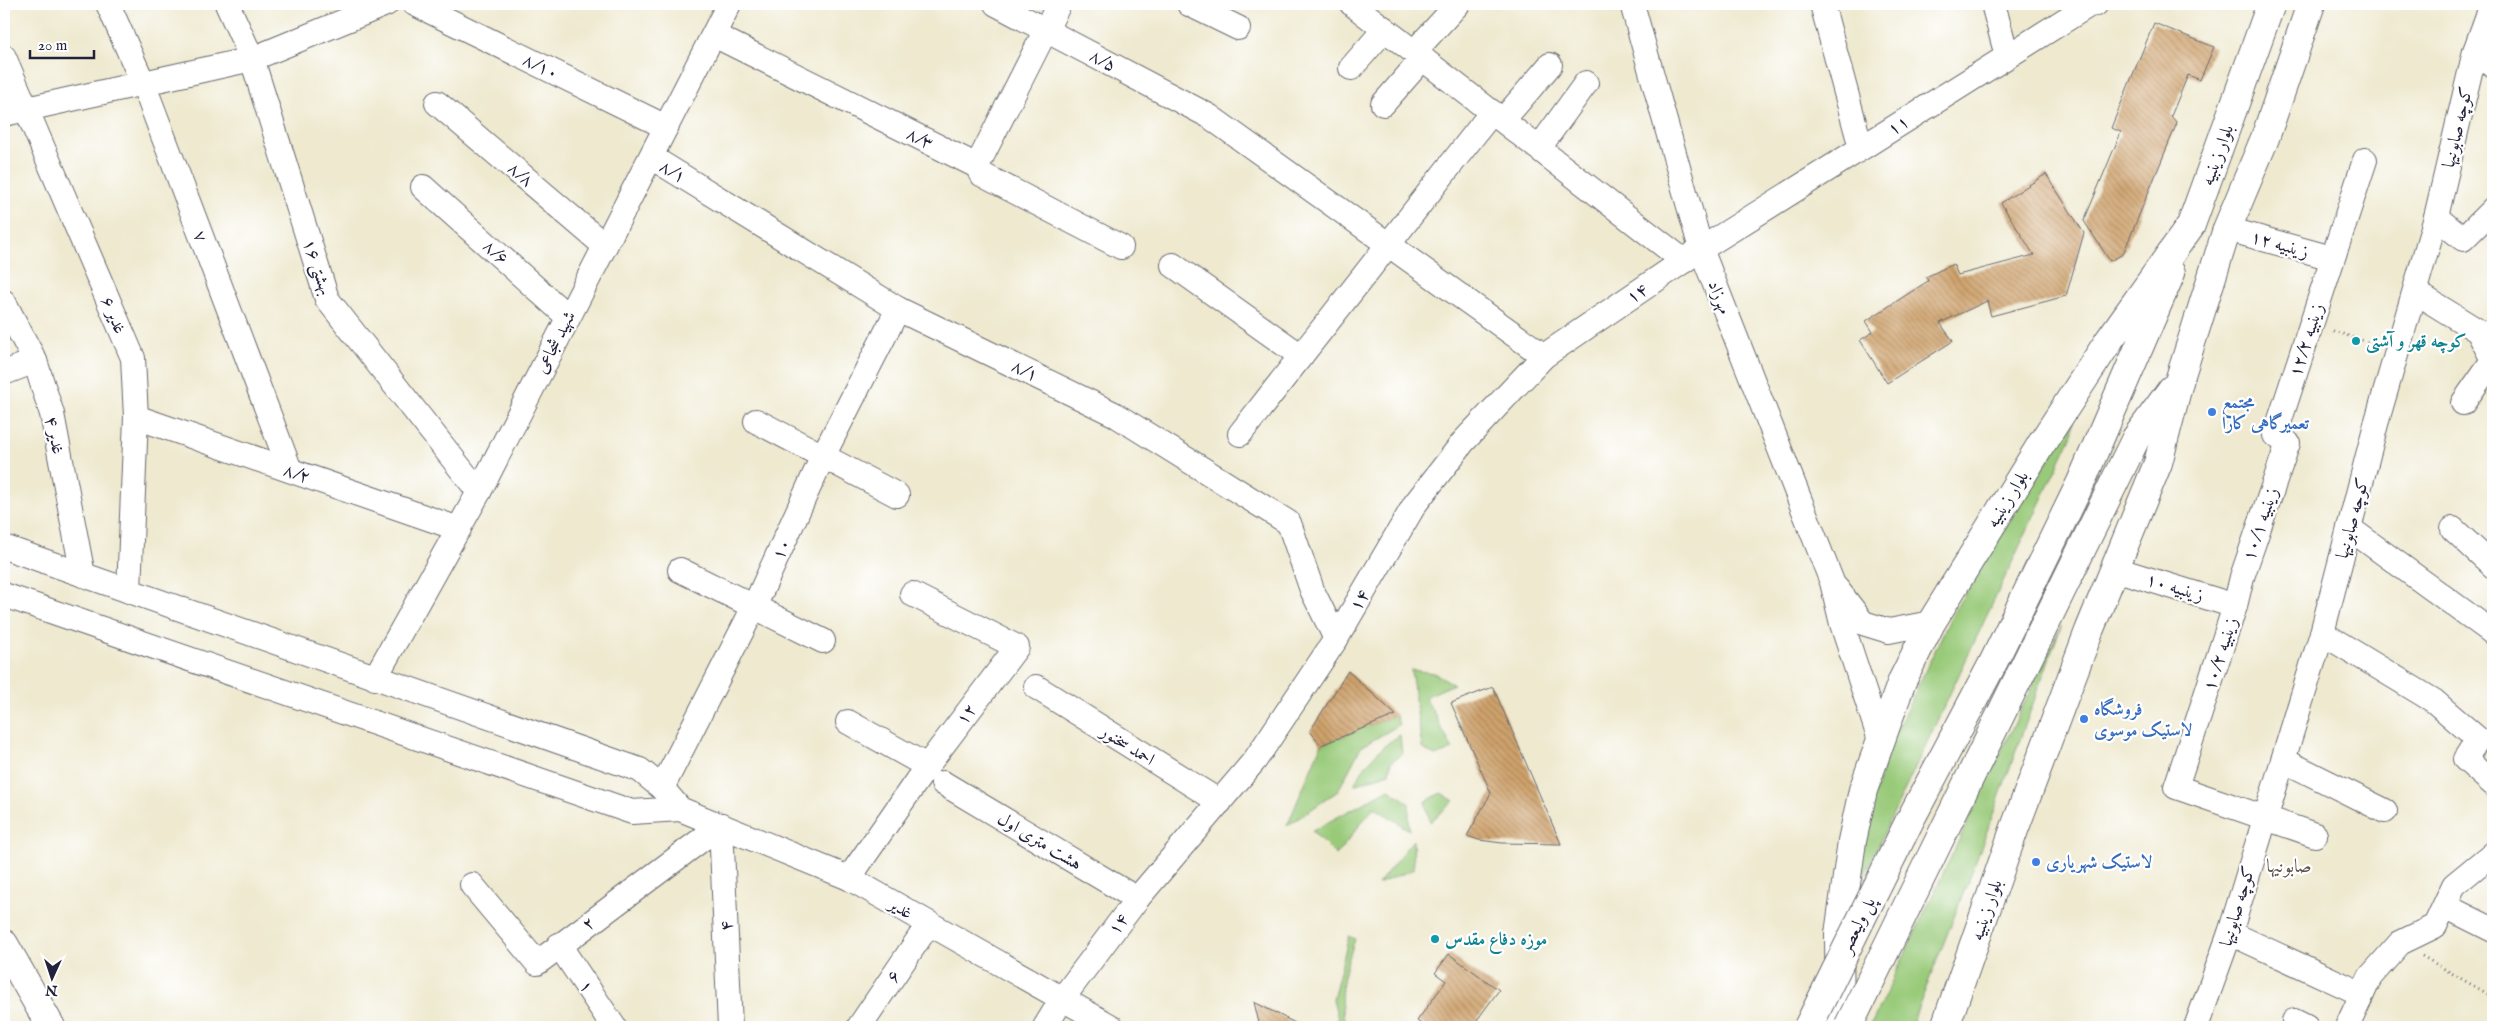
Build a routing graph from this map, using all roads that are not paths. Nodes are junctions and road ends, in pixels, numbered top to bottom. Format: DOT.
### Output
graph roads {
  1 [pos="108,4"];
  2 [pos="227,4"];
  3 [pos="415,4"];
  4 [pos="729,4"];
  5 [pos="996,4"];
  6 [pos="1059,4"];
  7 [pos="1189,4"];
  8 [pos="1458,4"];
  9 [pos="1632,4"];
  10 [pos="1822,4"];
  11 [pos="1993,4"];
  12 [pos="2096,4"];
  13 [pos="2271,4"];
  14 [pos="2311,4"];
  15 [pos="2492,4"];
  16 [pos="375,6"];
  17 [pos="1365,7"];
  18 [pos="1238,28"];
  19 [pos="1385,29"];
  20 [pos="1046,30"];
  21 [pos="714,34"];
  22 [pos="1418,55"];
  23 [pos="2007,56"];
  24 [pos="4,57"];
  25 [pos="2484,58"];
  26 [pos="252,59"];
  27 [pos="1550,65"];
  28 [pos="1351,68"];
  29 [pos="143,83"];
  30 [pos="1586,83"];
  31 [pos="437,103"];
  32 [pos="1382,104"];
  33 [pos="15,111"];
  34 [pos="1498,116"];
  35 [pos="666,127"];
  36 [pos="1539,148"];
  37 [pos="1861,148"];
  38 [pos="651,157"];
  39 [pos="2364,160"];
  40 [pos="977,166"];
  41 [pos="423,187"];
  42 [pos="2436,217"];
  43 [pos="2489,222"];
  44 [pos="2191,225"];
  45 [pos="2227,229"];
  46 [pos="1389,245"];
  47 [pos="605,246"];
  48 [pos="1121,248"];
  49 [pos="1692,255"];
  50 [pos="2332,258"];
  51 [pos="1173,265"];
  52 [pos="2415,292"];
  53 [pos="4,302"];
  54 [pos="898,308"];
  55 [pos="568,317"];
  56 [pos="1301,356"];
  57 [pos="1544,356"];
  58 [pos="2493,360"];
  59 [pos="35,361"];
  60 [pos="4,373"];
  61 [pos="2180,378"];
  62 [pos="2463,403"];
  63 [pos="136,417"];
  64 [pos="756,421"];
  65 [pos="1240,434"];
  66 [pos="2288,443"];
  67 [pos="823,456"];
  68 [pos="290,470"];
  69 [pos="479,492"];
  70 [pos="896,495"];
  71 [pos="2349,528"];
  72 [pos="458,529"];
  73 [pos="2453,529"];
  74 [pos="4,547"];
  75 [pos="2493,566"];
  76 [pos="2115,568"];
  77 [pos="680,570"];
  78 [pos="83,575"];
  79 [pos="1832,582"];
  80 [pos="128,591"];
  81 [pos="912,594"];
  82 [pos="4,595"];
  83 [pos="2236,606"];
  84 [pos="754,607"];
  85 [pos="1930,624"];
  86 [pos="2492,629"];
  87 [pos="2322,633"];
  88 [pos="1336,639"];
  89 [pos="823,641"];
  90 [pos="375,678"];
  91 [pos="1036,687"];
  92 [pos="848,722"];
  93 [pos="1880,740"];
  94 [pos="2283,760"];
  95 [pos="935,774"];
  96 [pos="2493,784"];
  97 [pos="662,788"];
  98 [pos="1220,802"];
  99 [pos="680,809"];
  100 [pos="2385,811"];
  101 [pos="2265,818"];
  102 [pos="721,825"];
  103 [pos="2314,835"];
  104 [pos="2493,853"];
  105 [pos="849,878"];
  106 [pos="472,885"];
  107 [pos="1137,899"];
  108 [pos="2445,906"];
  109 [pos="928,924"];
  110 [pos="2493,930"];
  111 [pos="2230,933"];
  112 [pos="4,944"];
  113 [pos="559,945"];
  114 [pos="1838,989"];
  115 [pos="2362,994"];
  116 [pos="1062,999"];
  117 [pos="51,1027"];
  118 [pos="614,1027"];
  119 [pos="730,1027"];
  120 [pos="858,1027"];
  121 [pos="1045,1027"];
  122 [pos="1112,1027"];
  123 [pos="1808,1027"];
  124 [pos="1840,1027"];
  125 [pos="1849,1027"];
  126 [pos="1945,1027"];
  127 [pos="2196,1027"];
  128 [pos="2348,1027"];
  1 -- 29 [label="street, ۷"];
  2 -- 26 [label="street, ۱۶ بهشتی"];
  3 -- 35 [label="street, ۸/۱۰"];
  4 -- 21 [label="street, شهید شجاعی"];
  5 -- 20 [label="street, ۸/۵"];
  6 -- 20 [label="street"];
  7 -- 18 [label="street"];
  8 -- 22 [label="street"];
  9 -- 49 [label="street, مهرزاد"];
  10 -- 37 [label="street"];
  11 -- 23 [label="street"];
  12 -- 23 [label="street, ۱۱"];
  13 -- 44 [label="main road, بلوار زینبیه"];
  14 -- 45 [label="main road, بلوار زینبیه"];
  15 -- 25 [label="street, کوچه صابونیها"];
  16 -- 26 [label="street"];
  17 -- 19 [label="street"];
  19 -- 22 [label="street"];
  19 -- 28 [label="street"];
  20 -- 40 [label="street"];
  20 -- 46 [label="street, ۸/۵"];
  21 -- 35 [label="street, شهید شجاعی"];
  21 -- 40 [label="street, ۸/۳"];
  22 -- 32 [label="street"];
  22 -- 34 [label="street"];
  23 -- 37 [label="street, ۱۱"];
  24 -- 33 [label="street, غدیر ۶"];
  25 -- 42 [label="street, کوچه صابونیها"];
  26 -- 29 [label="street"];
  26 -- 69 [label="street, ۱۶ بهشتی"];
  27 -- 34 [label="street"];
  29 -- 33 [label="street"];
  29 -- 68 [label="street, ۷"];
  30 -- 36 [label="street"];
  31 -- 47 [label="street, ۸/۸"];
  33 -- 63 [label="street, غدیر ۶"];
  34 -- 36 [label="street"];
  34 -- 46 [label="street"];
  35 -- 38 [label="street, شهید شجاعی"];
  36 -- 49 [label="street"];
  37 -- 49 [label="street, ۱۱"];
  38 -- 47 [label="street, شهید شجاعی"];
  38 -- 54 [label="street, ۸/۱"];
  39 -- 50 [label="street, زینبیه ۱۲/۲"];
  40 -- 48 [label="street, ۸/۳"];
  41 -- 55 [label="street, ۸/۶"];
  42 -- 43 [label="street"];
  42 -- 52 [label="street, کوچه صابونیها"];
  44 -- 85 [label="main road, بلوار زینبیه"];
  44 -- 123 [label="main road, پل ولیعصر, bridge"];
  45 -- 50 [label="street, زینبیه ۱۲"];
  45 -- 61 [label="main road, بلوار زینبیه"];
  46 -- 56 [label="street"];
  46 -- 57 [label="street, ۸/۵"];
  47 -- 55 [label="street, شهید شجاعی"];
  49 -- 57 [label="street, ۱۴"];
  49 -- 79 [label="street, مهرزاد"];
  50 -- 66 [label="street, زینبیه ۱۲/۲"];
  51 -- 56 [label="street"];
  52 -- 58 [label="street"];
  52 -- 71 [label="street, کوچه صابونیها"];
  53 -- 59 [label="street, غدیر ۴"];
  54 -- 67 [label="street, ۱۰"];
  54 -- 88 [label="street, ۸/۱"];
  55 -- 69 [label="street, شهید شجاعی"];
  56 -- 65 [label="street"];
  57 -- 88 [label="street, ۱۴"];
  58 -- 62 [label="street"];
  59 -- 60 [label="street"];
  59 -- 78 [label="street, غدیر ۴"];
  61 -- 76 [label="main road, بلوار زینبیه"];
  61 -- 125 [label="main road, پل ولیعصر, bridge"];
  63 -- 68 [label="street, ۸/۲"];
  63 -- 80 [label="street, غدیر ۶"];
  64 -- 67 [label="street"];
  66 -- 83 [label="street, زینبیه ۱۰/۱"];
  67 -- 70 [label="street"];
  67 -- 84 [label="street, ۱۰"];
  68 -- 72 [label="street, ۸/۲"];
  69 -- 72 [label="street, شهید شجاعی"];
  71 -- 86 [label="street"];
  71 -- 87 [label="street, کوچه صابونیها"];
  72 -- 90 [label="street, شهید شجاعی"];
  73 -- 75 [label="street"];
  74 -- 78 [label="street"];
  76 -- 83 [label="street, زینبیه ۱۰"];
  76 -- 126 [label="main road, بلوار زینبیه"];
  77 -- 84 [label="street"];
  78 -- 80 [label="street"];
  79 -- 85 [label="street"];
  79 -- 93 [label="street"];
  80 -- 90 [label="street"];
  81 -- 95 [label="street, ۱۲"];
  82 -- 99 [label="street"];
  83 -- 101 [label="street, زینبیه ۱۰/۲"];
  84 -- 89 [label="street"];
  84 -- 97 [label="street, ۱۰"];
  85 -- 93 [label="main road, بلوار زینبیه"];
  87 -- 94 [label="street, کوچه صابونیها"];
  87 -- 96 [label="street"];
  88 -- 98 [label="street, ۱۴"];
  90 -- 97 [label="street"];
  91 -- 98 [label="street, احمد سخنور"];
  92 -- 95 [label="street, هشت متری اول"];
  93 -- 114 [label="main road, بلوار زینبیه"];
  94 -- 100 [label="street"];
  94 -- 101 [label="street, کوچه صابونیها"];
  95 -- 105 [label="street, ۱۲"];
  95 -- 107 [label="street, هشت متری اول"];
  97 -- 99 [label="street"];
  98 -- 107 [label="street, ۱۴"];
  99 -- 102 [label="street, غدیر"];
  101 -- 103 [label="street"];
  101 -- 111 [label="street, کوچه صابونیها"];
  102 -- 105 [label="street, غدیر"];
  102 -- 113 [label="street, ۲"];
  102 -- 119 [label="street, ۴"];
  104 -- 108 [label="street"];
  105 -- 109 [label="street, غدیر"];
  106 -- 113 [label="street, ۲"];
  107 -- 116 [label="street, ۱۴"];
  108 -- 110 [label="street"];
  108 -- 115 [label="street"];
  109 -- 116 [label="street, غدیر"];
  109 -- 120 [label="street, ۶"];
  111 -- 115 [label="street"];
  111 -- 127 [label="street, کوچه صابونیها"];
  112 -- 117 [label="main road"];
  113 -- 118 [label="street, ۱"];
  114 -- 124 [label="main road, بلوار زینبیه"];
  114 -- 125 [label="main road"];
  115 -- 128 [label="street"];
  116 -- 121 [label="street, ۱۴"];
  116 -- 122 [label="street, غدیر"];
}
